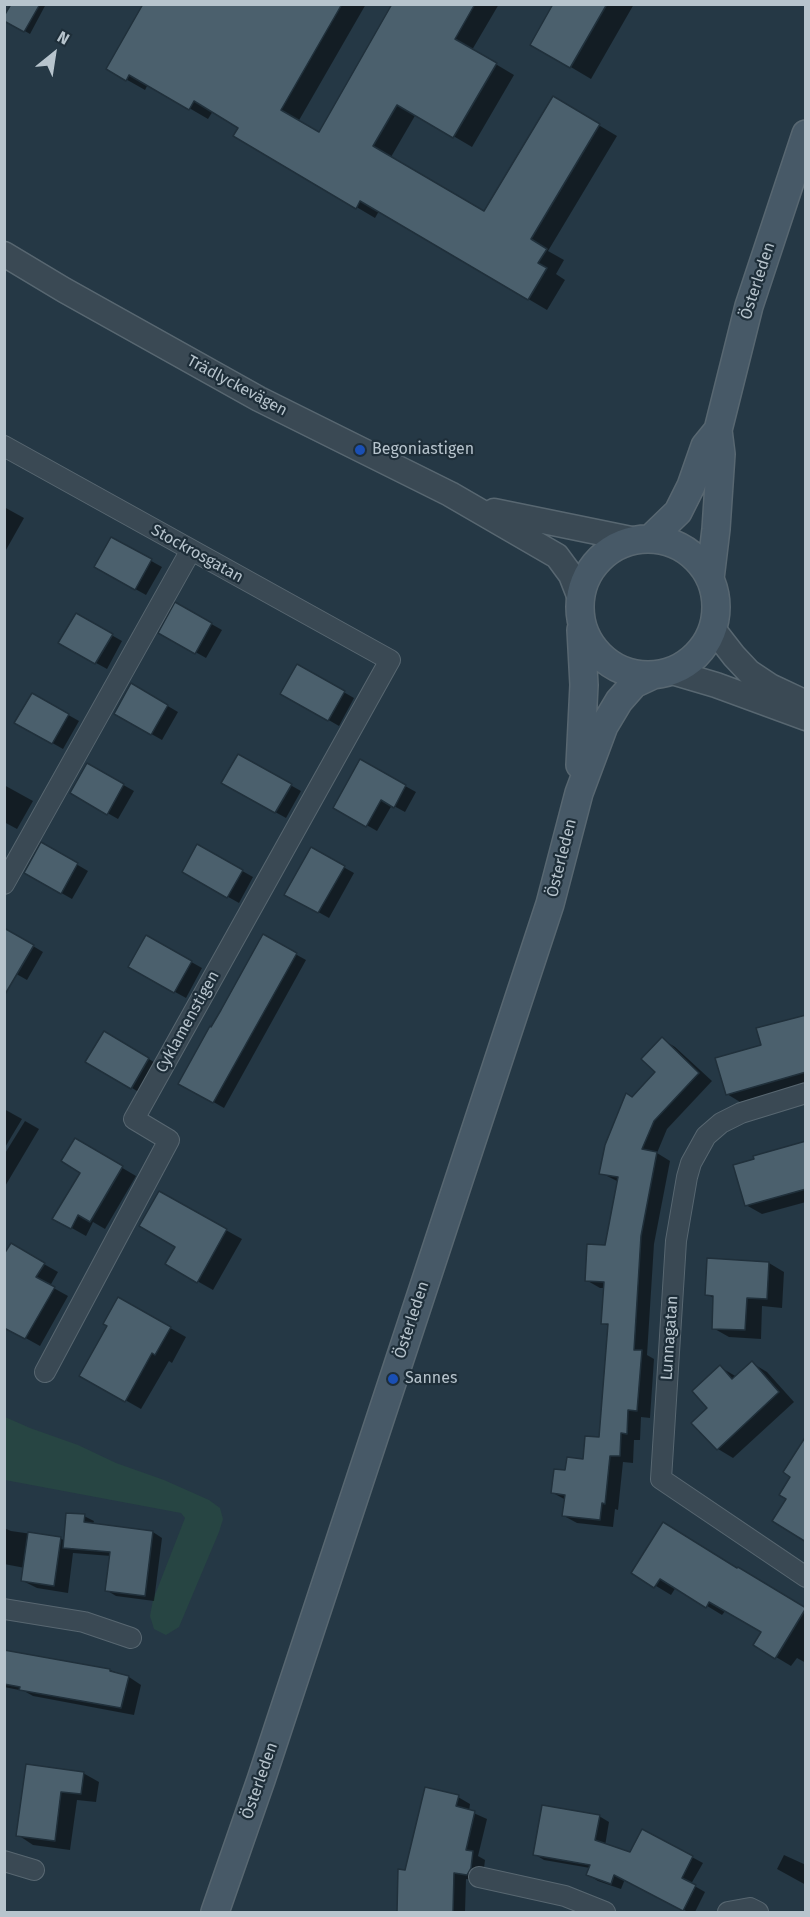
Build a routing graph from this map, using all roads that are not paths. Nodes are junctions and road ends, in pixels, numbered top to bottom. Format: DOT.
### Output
graph roads {
  1 [pos="806,134"];
  2 [pos="4,255"];
  3 [pos="718,430"];
  4 [pos="4,447"];
  5 [pos="474,507"];
  6 [pos="643,539"];
  7 [pos="191,550"];
  8 [pos="710,579"];
  9 [pos="580,610"];
  10 [pos="713,629"];
  11 [pos="390,660"];
  12 [pos="662,674"];
  13 [pos="806,703"];
  14 [pos="806,718"];
  15 [pos="579,793"];
  16 [pos="4,884"];
  17 [pos="806,1093"];
  18 [pos="45,1372"];
  19 [pos="806,1577"];
  20 [pos="4,1609"];
  21 [pos="131,1638"];
  22 [pos="4,1861"];
  23 [pos="34,1870"];
  24 [pos="479,1877"];
  25 [pos="215,1912"];
  26 [pos="605,1912"];
  27 [pos="728,1912"];
  28 [pos="758,1912"];
  1 -- 3 [label="main road, Österleden"];
  2 -- 5 [label="street, Trädlyckevägen"];
  3 -- 6 [label="main road, Österleden"];
  3 -- 8 [label="main road, Österleden"];
  4 -- 7 [label="street, Stockrosgatan"];
  5 -- 6 [label="street, Trädlyckevägen"];
  5 -- 9 [label="street, Trädlyckevägen"];
  6 -- 8 [label="main road, Trädlyckevägen"];
  6 -- 9 [label="main road"];
  7 -- 11 [label="street, Stockrosgatan"];
  7 -- 16 [label="street"];
  8 -- 10 [label="main road, Trädlyckevägen"];
  9 -- 12 [label="main road, Trädlyckevägen"];
  9 -- 15 [label="main road, Österleden"];
  10 -- 12 [label="main road, Trädlyckevägen"];
  10 -- 13 [label="street"];
  11 -- 18 [label="street, Cyklamenstigen"];
  12 -- 14 [label="street, Trädlyckevägen"];
  12 -- 15 [label="main road, Österleden"];
  15 -- 25 [label="main road, Österleden"];
  17 -- 19 [label="street, Lunnagatan"];
  20 -- 21 [label="street"];
  22 -- 23 [label="street"];
  24 -- 26 [label="street"];
  27 -- 28 [label="street"];
}
